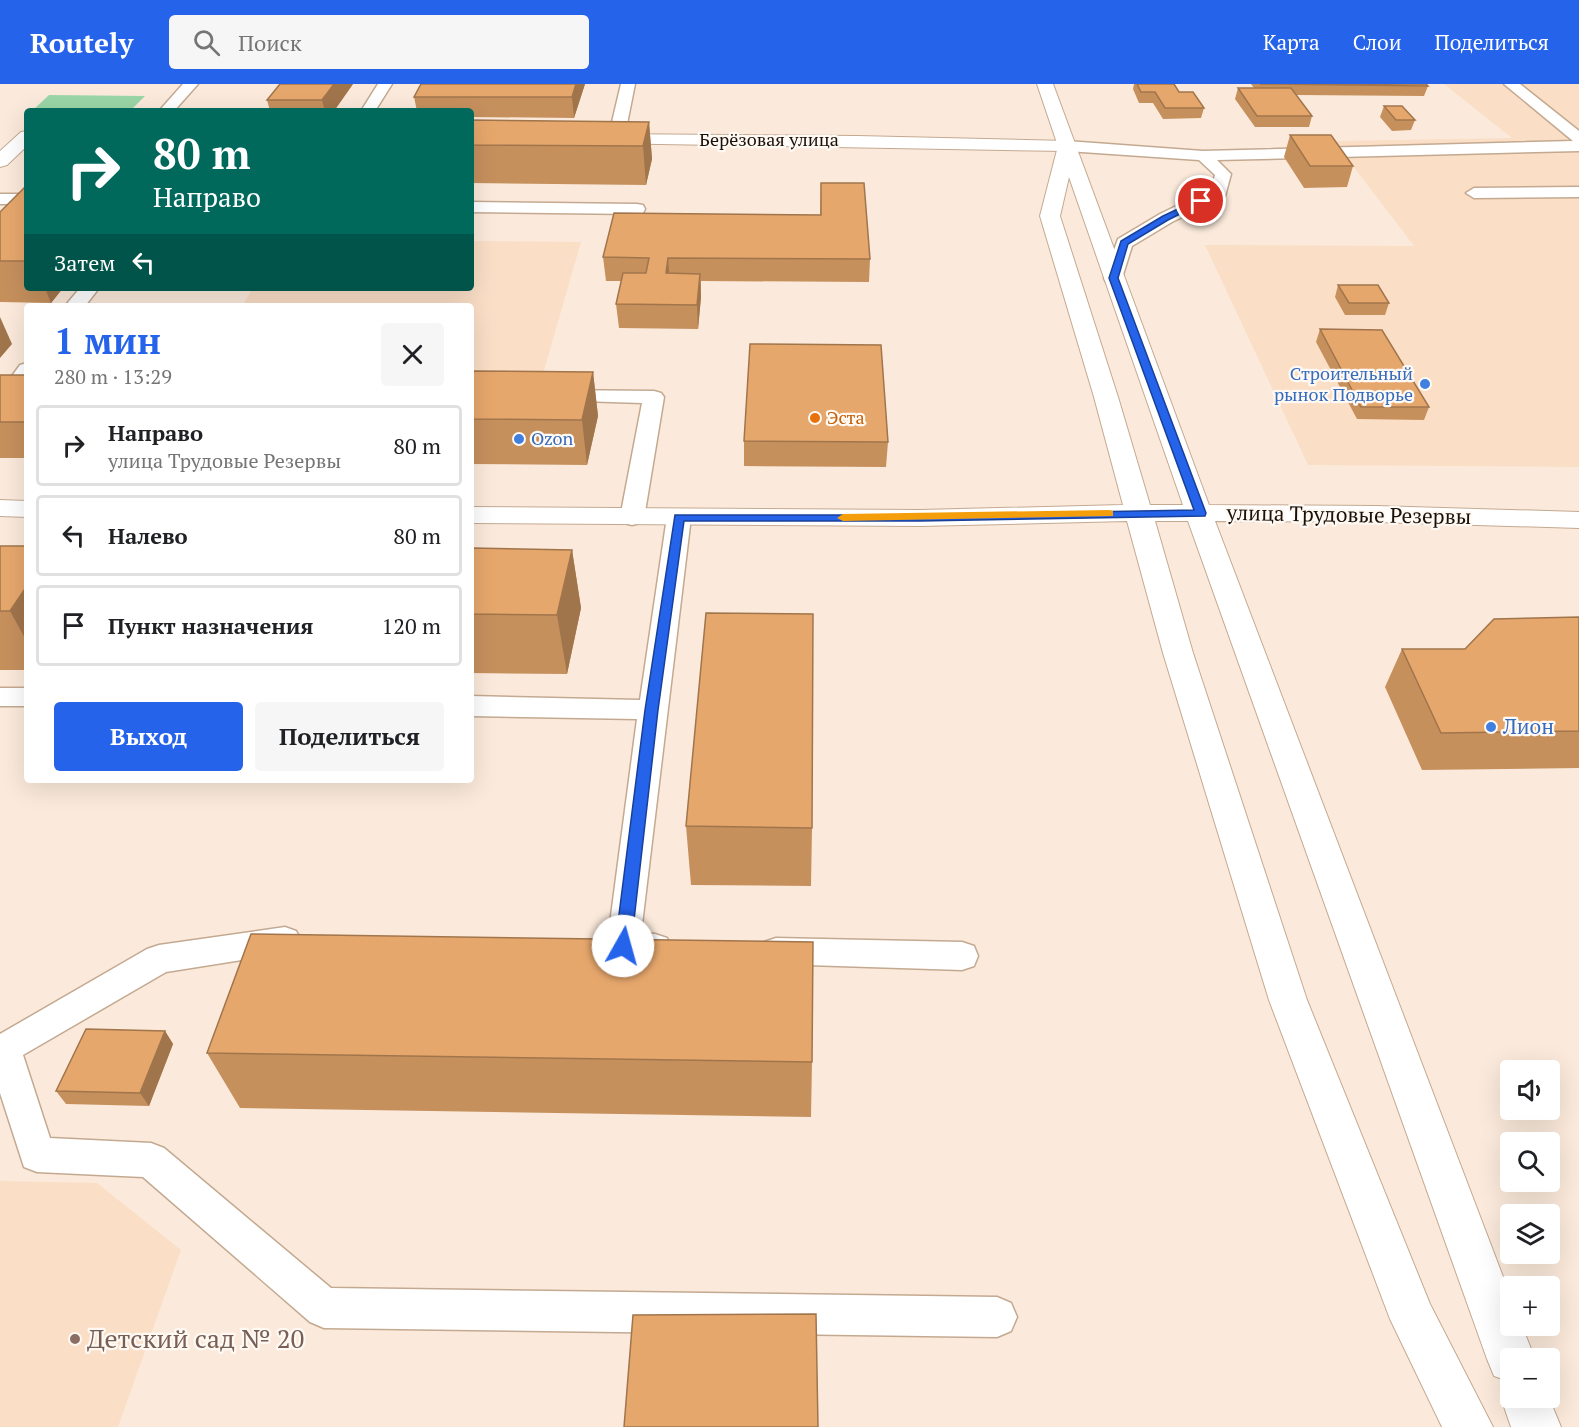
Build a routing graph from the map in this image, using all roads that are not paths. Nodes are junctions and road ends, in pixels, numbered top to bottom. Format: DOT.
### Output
graph roads {
  1 [pos="191,84"];
  2 [pos="385,84"];
  3 [pos="628,84"];
  4 [pos="1045,84"];
  5 [pos="1511,84"];
  6 [pos="169,108"];
  7 [pos="370,108"];
  8 [pos="0,136"];
  9 [pos="24,136"];
  10 [pos="24,139"];
  11 [pos="583,139"];
  12 [pos="1579,139"];
  13 [pos="616,140"];
  14 [pos="1067,146"];
  15 [pos="1579,146"];
  16 [pos="1203,156"];
  17 [pos="0,161"];
  18 [pos="1579,192"];
  19 [pos="1474,194"];
  20 [pos="0,199"];
  21 [pos="24,199"];
  22 [pos="474,207"];
  23 [pos="637,209"];
  24 [pos="1113,278"];
  25 [pos="88,291"];
  26 [pos="78,303"];
  27 [pos="540,396"];
  28 [pos="0,508"];
  29 [pos="24,508"];
  30 [pos="1139,513"];
  31 [pos="1201,513"];
  32 [pos="474,515"];
  33 [pos="679,517"];
  34 [pos="632,518"];
  35 [pos="1579,520"];
  36 [pos="0,697"];
  37 [pos="24,697"];
  38 [pos="474,706"];
  39 [pos="652,710"];
  40 [pos="309,940"];
  41 [pos="588,946"];
  42 [pos="623,946"];
  43 [pos="681,948"];
  44 [pos="752,950"];
  45 [pos="962,956"];
  46 [pos="2,1049"];
  47 [pos="996,1317"];
  48 [pos="1507,1348"];
  49 [pos="1529,1408"];
  50 [pos="1468,1427"];
  51 [pos="1536,1427"];
  1 -- 6 [label="lane"];
  2 -- 7 [label="lane"];
  3 -- 13 [label="lane"];
  4 -- 14 [label="main road"];
  5 -- 12 [label="lane"];
  8 -- 9 [label="main road"];
  10 -- 17 [label="main road"];
  11 -- 13 [label="main road, Берёзовая улица"];
  13 -- 14 [label="main road, Берёзовая улица"];
  14 -- 16 [label="lane"];
  14 -- 24 [label="main road"];
  14 -- 30 [label="main road"];
  15 -- 16 [label="lane"];
  16 -- 24 [label="lane"];
  18 -- 19 [label="lane"];
  20 -- 21 [label="lane"];
  22 -- 23 [label="lane"];
  24 -- 31 [label="main road"];
  25 -- 26 [label="lane"];
  27 -- 34 [label="lane"];
  28 -- 29 [label="main road"];
  30 -- 31 [label="main road, улица Трудовые Резервы"];
  30 -- 33 [label="main road, улица Трудовые Резервы"];
  30 -- 50 [label="main road"];
  31 -- 35 [label="main road, улица Трудовые Резервы"];
  31 -- 48 [label="main road"];
  32 -- 34 [label="main road, улица Трудовые Резервы"];
  33 -- 34 [label="main road, улица Трудовые Резервы"];
  33 -- 39 [label="lane"];
  36 -- 37 [label="lane"];
  38 -- 39 [label="lane"];
  39 -- 42 [label="lane"];
  40 -- 46 [label="lane"];
  41 -- 42 [label="lane"];
  42 -- 43 [label="lane"];
  44 -- 45 [label="lane"];
  46 -- 47 [label="lane"];
  49 -- 51 [label="main road"];
}
